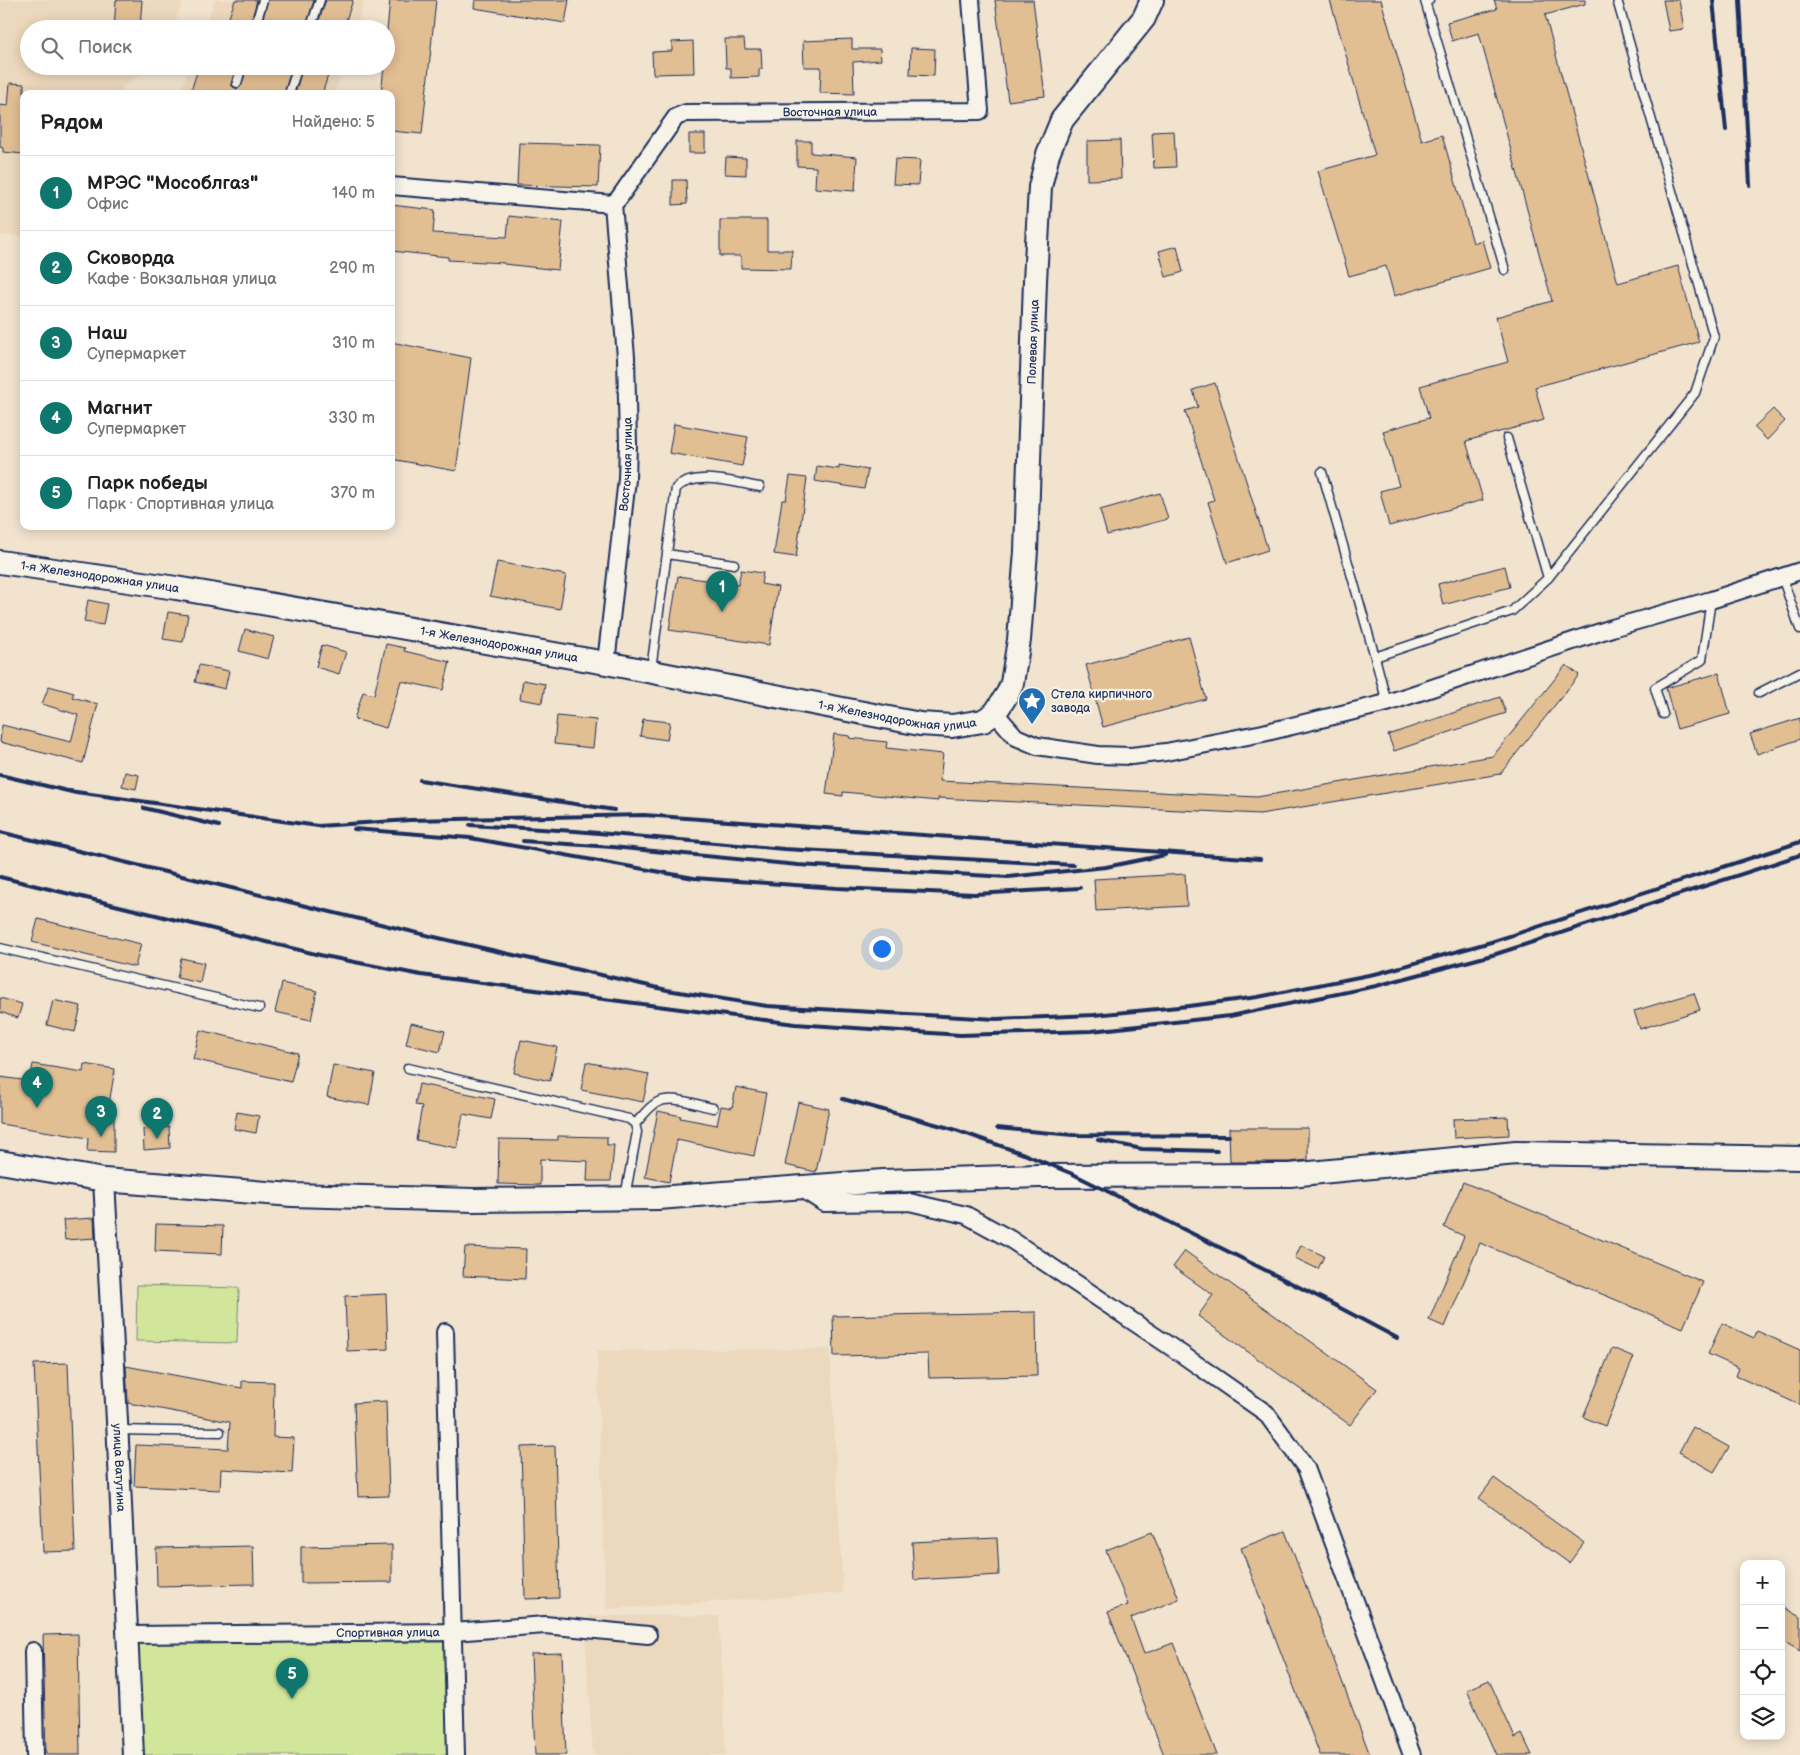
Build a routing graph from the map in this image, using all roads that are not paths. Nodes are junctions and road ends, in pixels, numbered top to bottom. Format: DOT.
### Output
graph roads {
  1 [pos="263,0"];
  2 [pos="320,0"];
  3 [pos="971,0"];
  4 [pos="1152,0"];
  5 [pos="1429,0"];
  6 [pos="1617,0"];
  7 [pos="257,20"];
  8 [pos="313,20"];
  9 [pos="239,75"];
  10 [pos="295,75"];
  11 [pos="237,83"];
  12 [pos="290,90"];
  13 [pos="395,186"];
  14 [pos="613,204"];
  15 [pos="1505,270"];
  16 [pos="1507,438"];
  17 [pos="1322,472"];
  18 [pos="760,487"];
  19 [pos="667,554"];
  20 [pos="0,562"];
  21 [pos="734,564"];
  22 [pos="1800,571"];
  23 [pos="1782,577"];
  24 [pos="1548,578"];
  25 [pos="1711,600"];
  26 [pos="1800,629"];
  27 [pos="1375,657"];
  28 [pos="606,663"];
  29 [pos="651,671"];
  30 [pos="1800,672"];
  31 [pos="1759,693"];
  32 [pos="1387,703"];
  33 [pos="995,713"];
  34 [pos="1664,714"];
  35 [pos="0,948"];
  36 [pos="259,1008"];
  37 [pos="408,1068"];
  38 [pos="713,1108"];
  39 [pos="635,1124"];
  40 [pos="1800,1158"];
  41 [pos="0,1162"];
  42 [pos="104,1180"];
  43 [pos="801,1188"];
  44 [pos="624,1199"];
  45 [pos="445,1332"];
  46 [pos="118,1430"];
  47 [pos="220,1432"];
  48 [pos="453,1632"];
  49 [pos="128,1635"];
  50 [pos="648,1635"];
  51 [pos="33,1651"];
  52 [pos="35,1755"];
  53 [pos="133,1755"];
  54 [pos="456,1755"];
  55 [pos="1412,1755"];
  1 -- 7 [label="lane"];
  2 -- 8 [label="lane"];
  3 -- 14 [label="street, Восточная улица"];
  4 -- 33 [label="main road, Полевая улица"];
  5 -- 15 [label="lane"];
  6 -- 24 [label="lane"];
  9 -- 11 [label="lane"];
  10 -- 12 [label="lane"];
  13 -- 14 [label="street"];
  14 -- 28 [label="street, Восточная улица"];
  16 -- 24 [label="lane"];
  17 -- 27 [label="lane"];
  18 -- 19 [label="lane"];
  19 -- 21 [label="lane"];
  19 -- 29 [label="lane"];
  20 -- 28 [label="main road, 1-я Железнодорожная улица"];
  22 -- 23 [label="street"];
  23 -- 25 [label="street"];
  23 -- 26 [label="lane"];
  24 -- 27 [label="lane"];
  25 -- 32 [label="street"];
  25 -- 34 [label="lane"];
  27 -- 32 [label="lane"];
  28 -- 29 [label="main road, 1-я Железнодорожная улица"];
  29 -- 33 [label="main road, 1-я Железнодорожная улица"];
  30 -- 31 [label="lane"];
  32 -- 33 [label="street"];
  35 -- 36 [label="lane"];
  37 -- 39 [label="lane"];
  38 -- 39 [label="lane"];
  39 -- 44 [label="lane"];
  40 -- 43 [label="main road"];
  41 -- 42 [label="main road"];
  42 -- 44 [label="main road"];
  42 -- 46 [label="street, улица Ватутина"];
  43 -- 44 [label="main road"];
  43 -- 55 [label="street"];
  45 -- 48 [label="street"];
  46 -- 47 [label="lane"];
  46 -- 49 [label="street, улица Ватутина"];
  48 -- 49 [label="street, Спортивная улица"];
  48 -- 50 [label="street, Спортивная улица"];
  48 -- 54 [label="street"];
  49 -- 53 [label="street, улица Ватутина"];
  51 -- 52 [label="street"];
}
